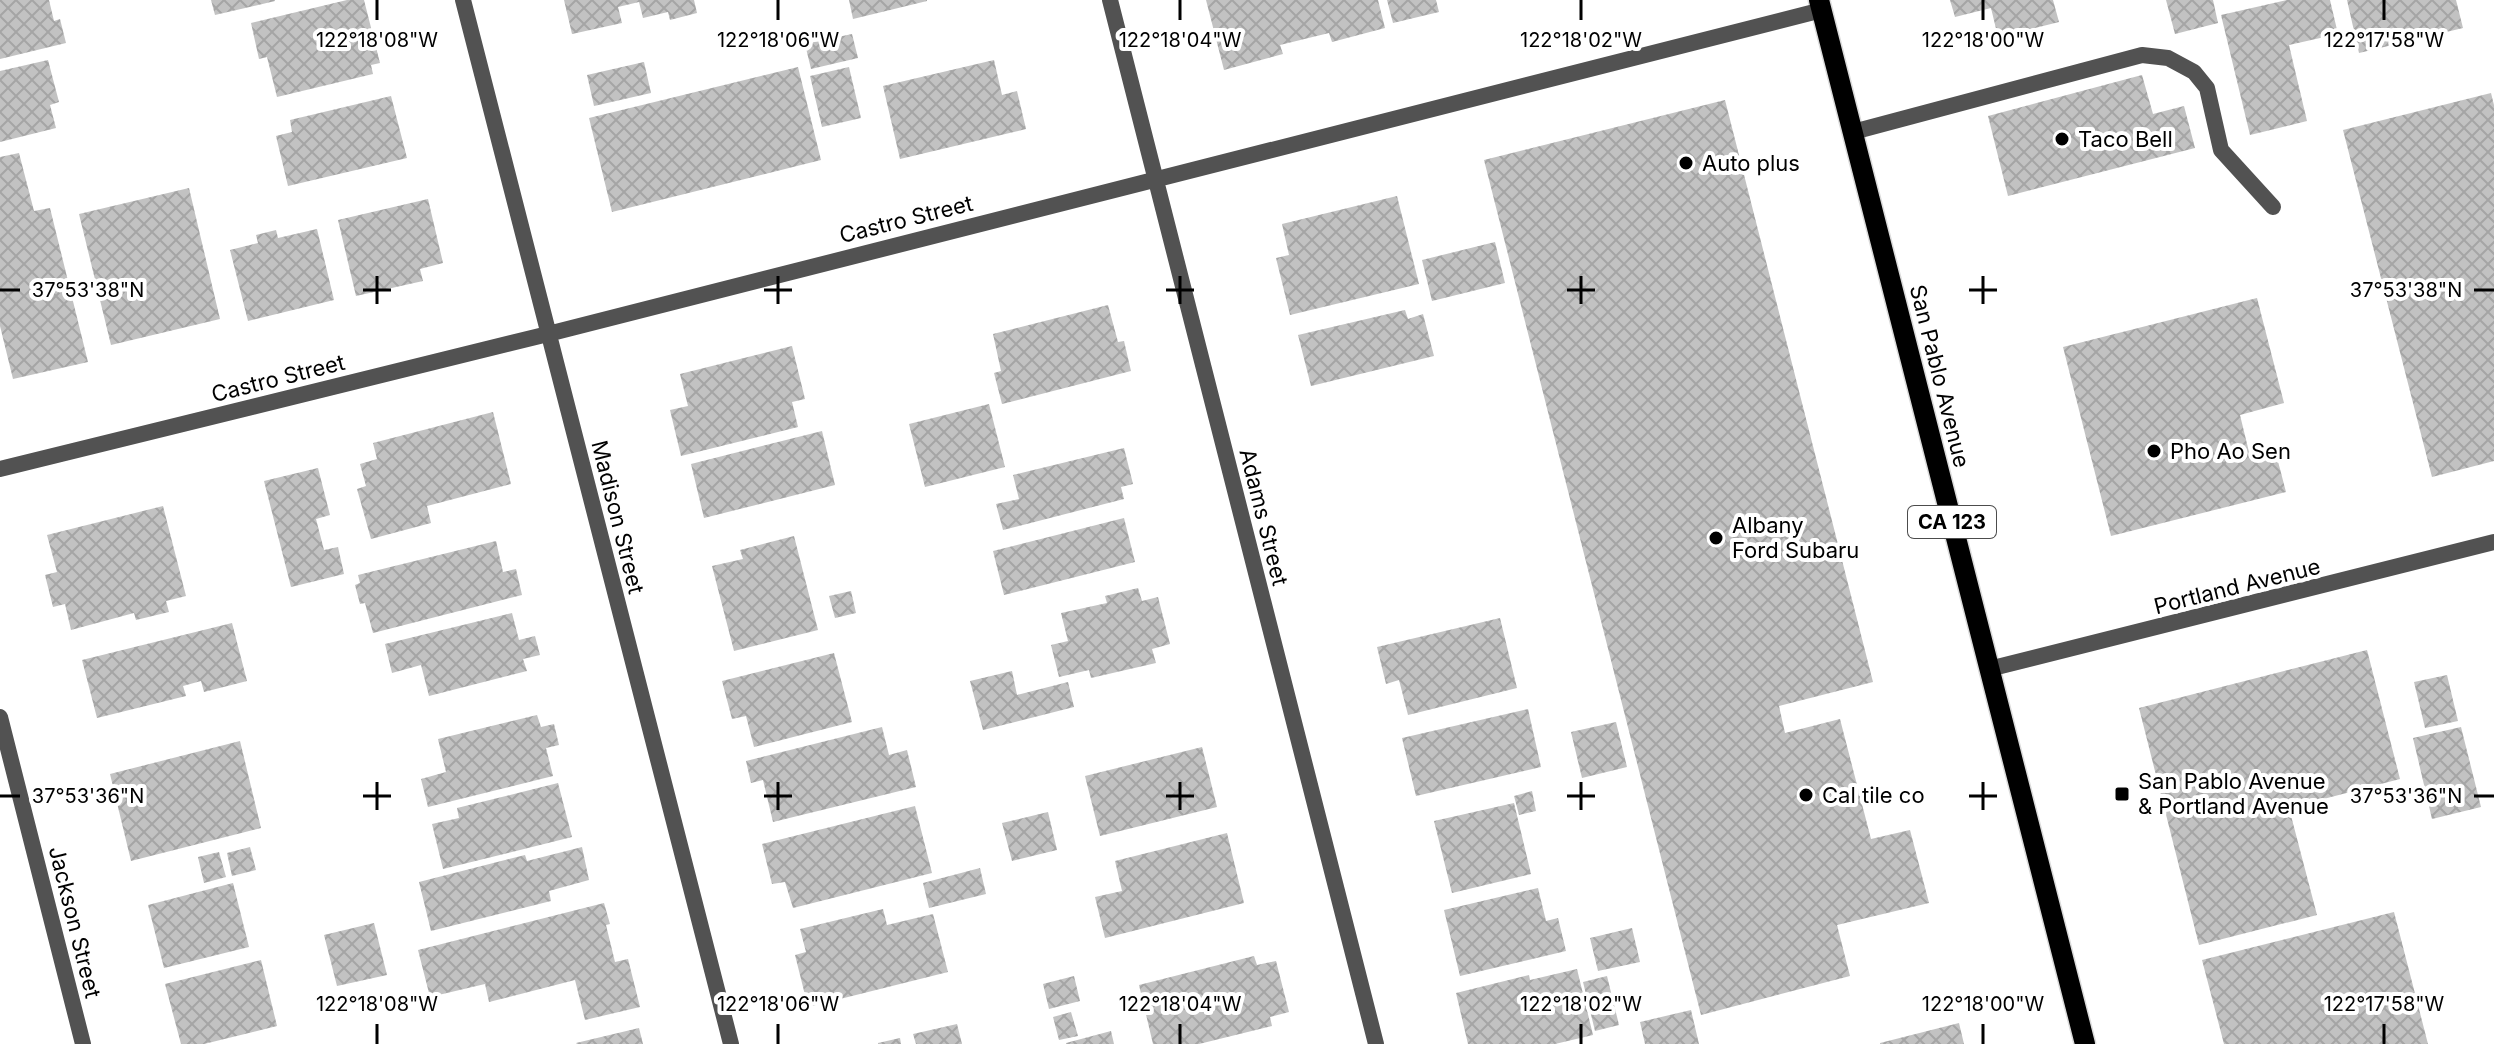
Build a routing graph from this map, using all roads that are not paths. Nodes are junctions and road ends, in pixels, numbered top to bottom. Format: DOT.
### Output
graph roads {
  1 [pos="463,0"];
  2 [pos="1110,0"];
  3 [pos="1820,5"];
  4 [pos="1853,132"];
  5 [pos="1156,178"];
  6 [pos="2273,207"];
  7 [pos="548,334"];
  8 [pos="0,469"];
  9 [pos="2494,542"];
  10 [pos="1989,669"];
  11 [pos="0,717"];
  12 [pos="83,1044"];
  13 [pos="731,1044"];
  14 [pos="1376,1044"];
  15 [pos="2085,1044"];
  1 -- 7 [label="street, Madison Street"];
  2 -- 5 [label="street, Adams Street"];
  3 -- 4 [label="main road, San Pablo Avenue / CA 123"];
  3 -- 5 [label="street, Castro Street"];
  4 -- 6 [label="street"];
  4 -- 10 [label="main road, San Pablo Avenue / CA 123"];
  5 -- 7 [label="street, Castro Street"];
  5 -- 14 [label="street, Adams Street"];
  7 -- 8 [label="street, Castro Street"];
  7 -- 13 [label="street, Madison Street"];
  9 -- 10 [label="street, Portland Avenue"];
  10 -- 15 [label="main road, San Pablo Avenue / CA 123"];
  11 -- 12 [label="street, Jackson Street"];
}
